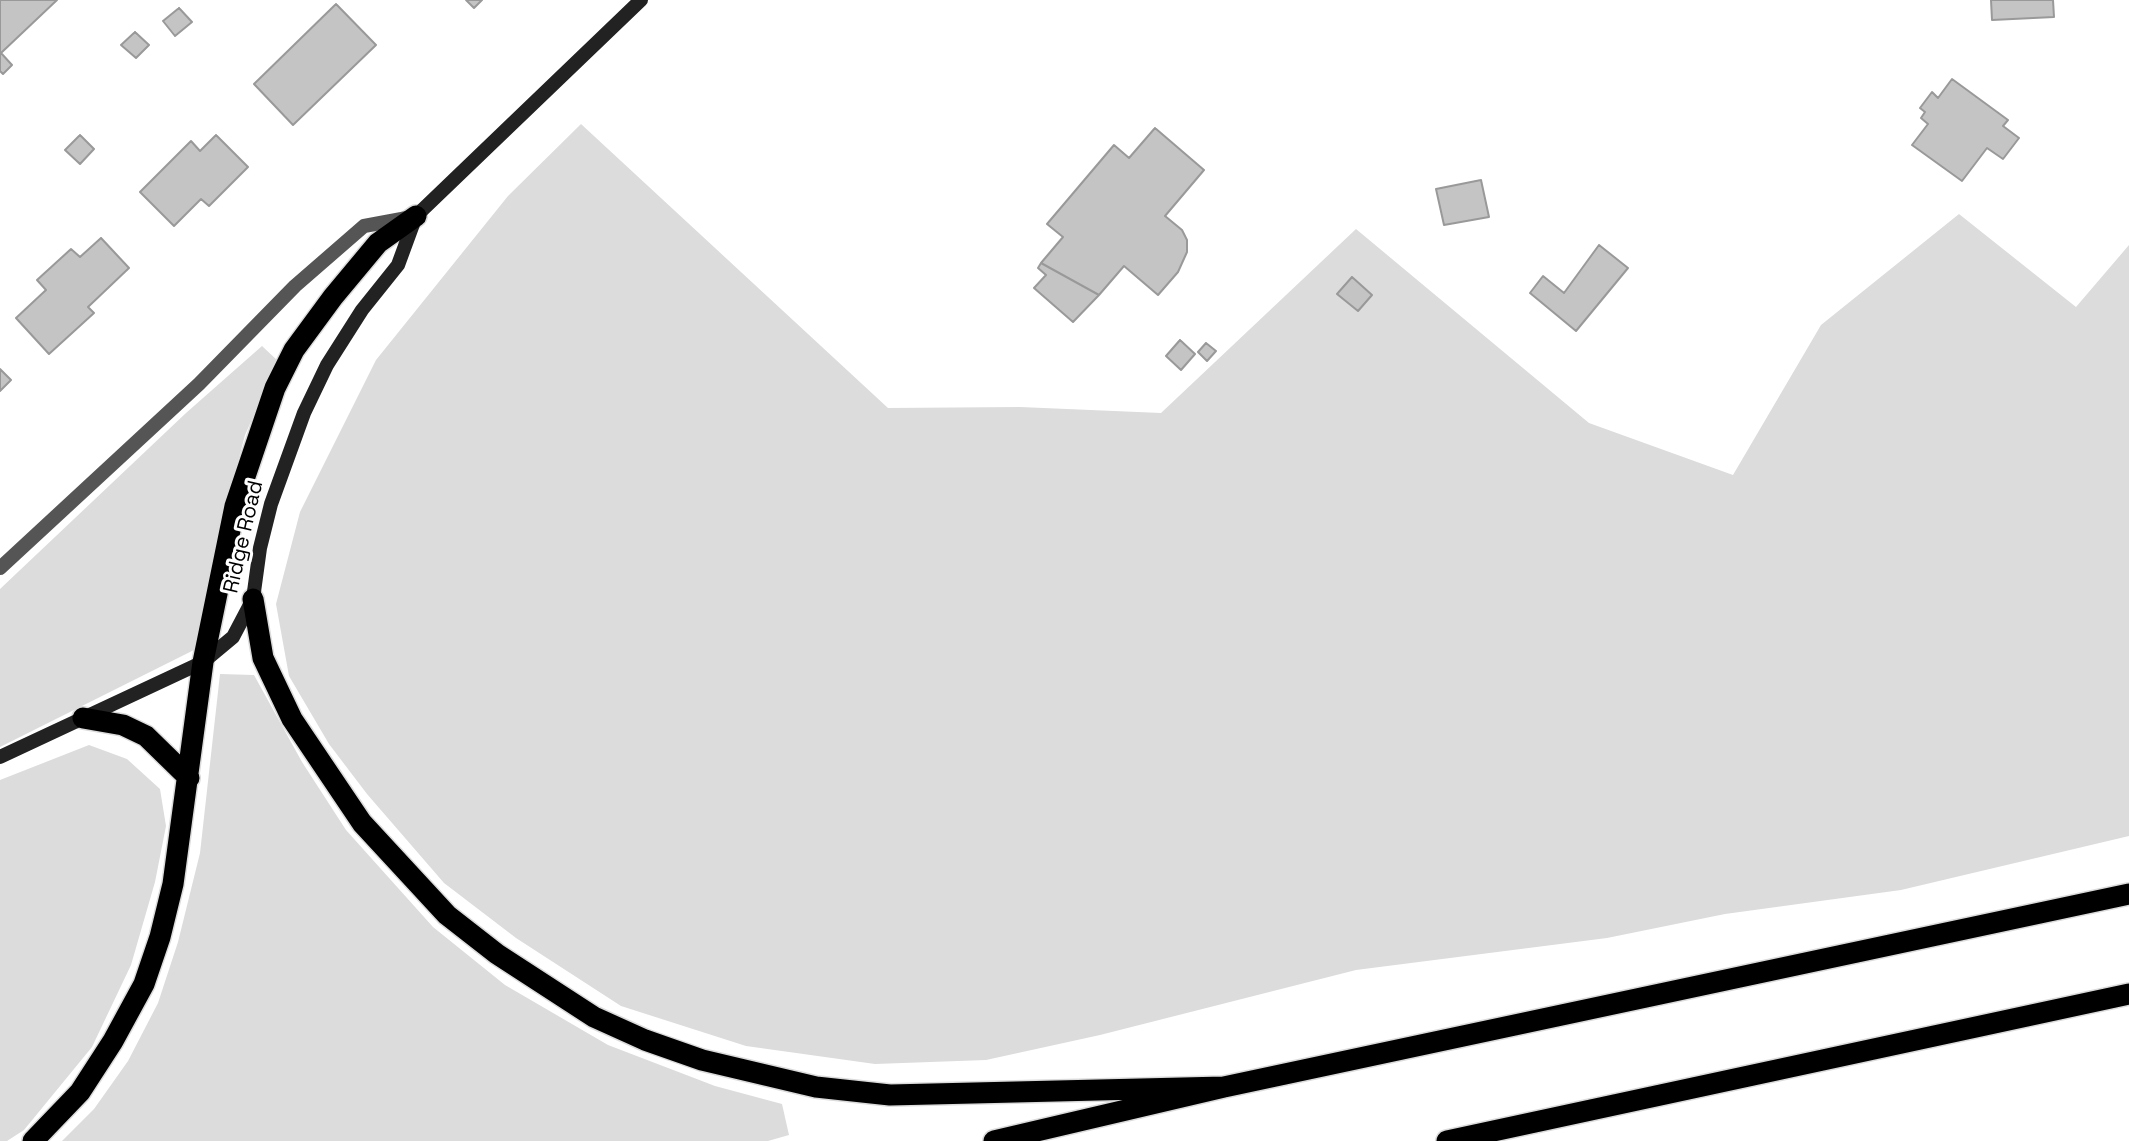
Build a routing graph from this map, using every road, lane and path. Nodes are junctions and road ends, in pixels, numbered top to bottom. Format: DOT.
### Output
graph roads {
  1 [pos="641,0"];
  2 [pos="416,216"];
  3 [pos="0,568"];
  4 [pos="253,599"];
  5 [pos="203,662"];
  6 [pos="83,718"];
  7 [pos="0,757"];
  8 [pos="189,778"];
  9 [pos="2129,894"];
  10 [pos="2129,994"];
  11 [pos="1224,1087"];
  12 [pos="33,1141"];
  13 [pos="994,1141"];
  14 [pos="1447,1141"];
  1 -- 2 [label="street, Ridge Road"];
  2 -- 3 [label="street"];
  2 -- 4 [label="street, Ridge Road"];
  2 -- 5 [label="highway"];
  4 -- 5 [label="street, Ridge Road"];
  4 -- 11 [label="highway"];
  5 -- 6 [label="street, Ridge Road"];
  5 -- 8 [label="highway"];
  6 -- 7 [label="street, Ridge Road"];
  6 -- 8 [label="highway"];
  8 -- 12 [label="highway"];
  9 -- 11 [label="highway"];
  10 -- 14 [label="highway"];
  11 -- 13 [label="highway"];
}
